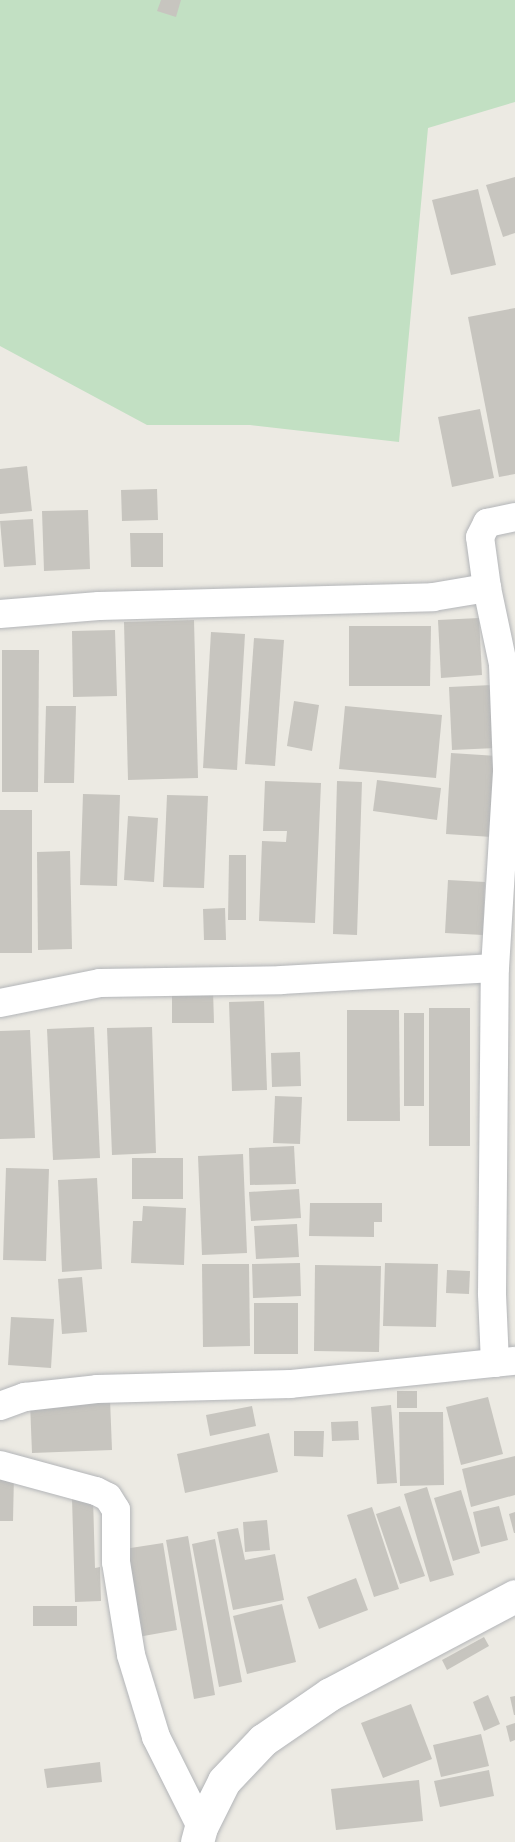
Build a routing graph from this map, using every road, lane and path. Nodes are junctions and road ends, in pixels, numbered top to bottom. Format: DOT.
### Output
graph roads {
  1 [pos="515,517"];
  2 [pos="487,588"];
  3 [pos="0,614"];
  4 [pos="507,917"];
  5 [pos="495,968"];
  6 [pos="0,1003"];
  7 [pos="505,1362"];
  8 [pos="0,1406"];
  9 [pos="0,1465"];
  10 [pos="515,1596"];
  11 [pos="199,1834"];
  1 -- 2 [label="street"];
  2 -- 3 [label="street"];
  2 -- 4 [label="street"];
  4 -- 5 [label="street"];
  5 -- 6 [label="street"];
  5 -- 7 [label="street"];
  7 -- 8 [label="street"];
  9 -- 11 [label="street"];
  10 -- 11 [label="street"];
}
